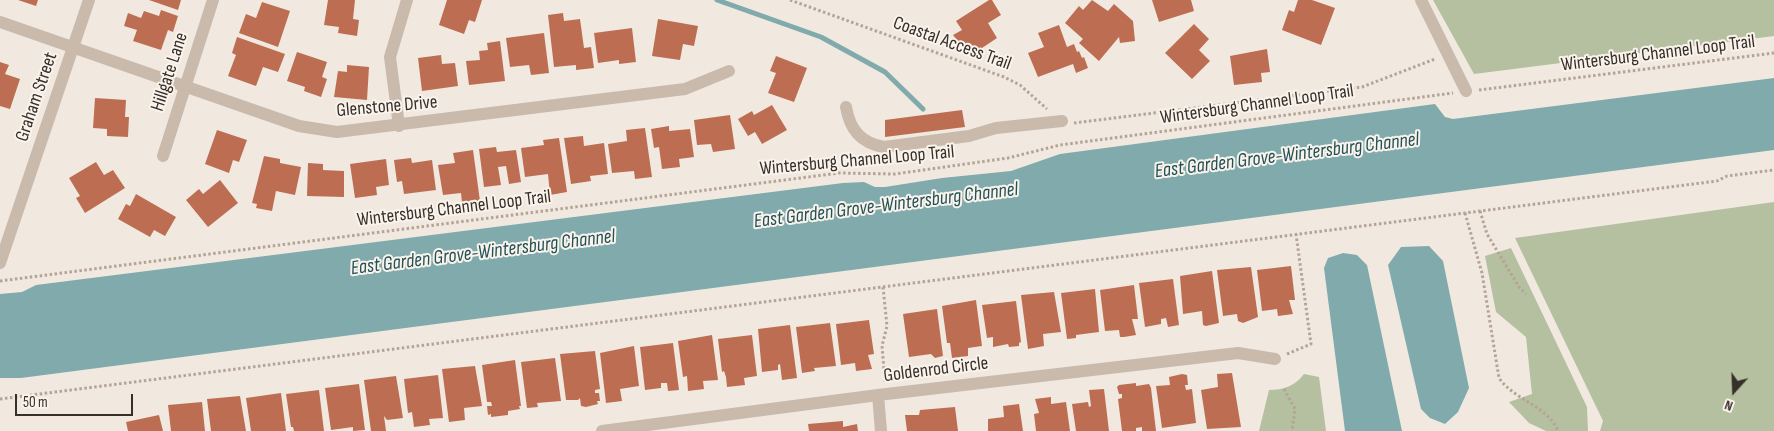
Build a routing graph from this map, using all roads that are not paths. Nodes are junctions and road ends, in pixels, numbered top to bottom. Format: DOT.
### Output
graph roads {
  1 [pos="89,0"];
  2 [pos="213,0"];
  3 [pos="407,0"];
  4 [pos="1421,0"];
  5 [pos="0,22"];
  6 [pos="74,48"];
  7 [pos="729,71"];
  8 [pos="185,87"];
  9 [pos="1466,91"];
  10 [pos="846,107"];
  11 [pos="1062,121"];
  12 [pos="399,126"];
  13 [pos="164,156"];
  14 [pos="0,263"];
  15 [pos="1275,359"];
  16 [pos="882,395"];
  17 [pos="699,417"];
  18 [pos="602,431"];
  19 [pos="700,431"];
  20 [pos="881,431"];
  1 -- 6 [label="street, Graham Street"];
  2 -- 8 [label="street, Hillgate Lane"];
  3 -- 12 [label="street"];
  4 -- 9 [label="street"];
  5 -- 6 [label="street, Glenstone Drive"];
  6 -- 8 [label="street, Glenstone Drive"];
  6 -- 14 [label="street, Graham Street"];
  7 -- 12 [label="street, Glenstone Drive"];
  8 -- 12 [label="street, Glenstone Drive"];
  8 -- 13 [label="street, Hillgate Lane"];
  10 -- 11 [label="street"];
  15 -- 16 [label="street, Goldenrod Circle"];
  16 -- 17 [label="street, Goldenrod Circle"];
  16 -- 20 [label="street"];
  17 -- 18 [label="street, Goldenrod Circle"];
  17 -- 19 [label="street"];
}
